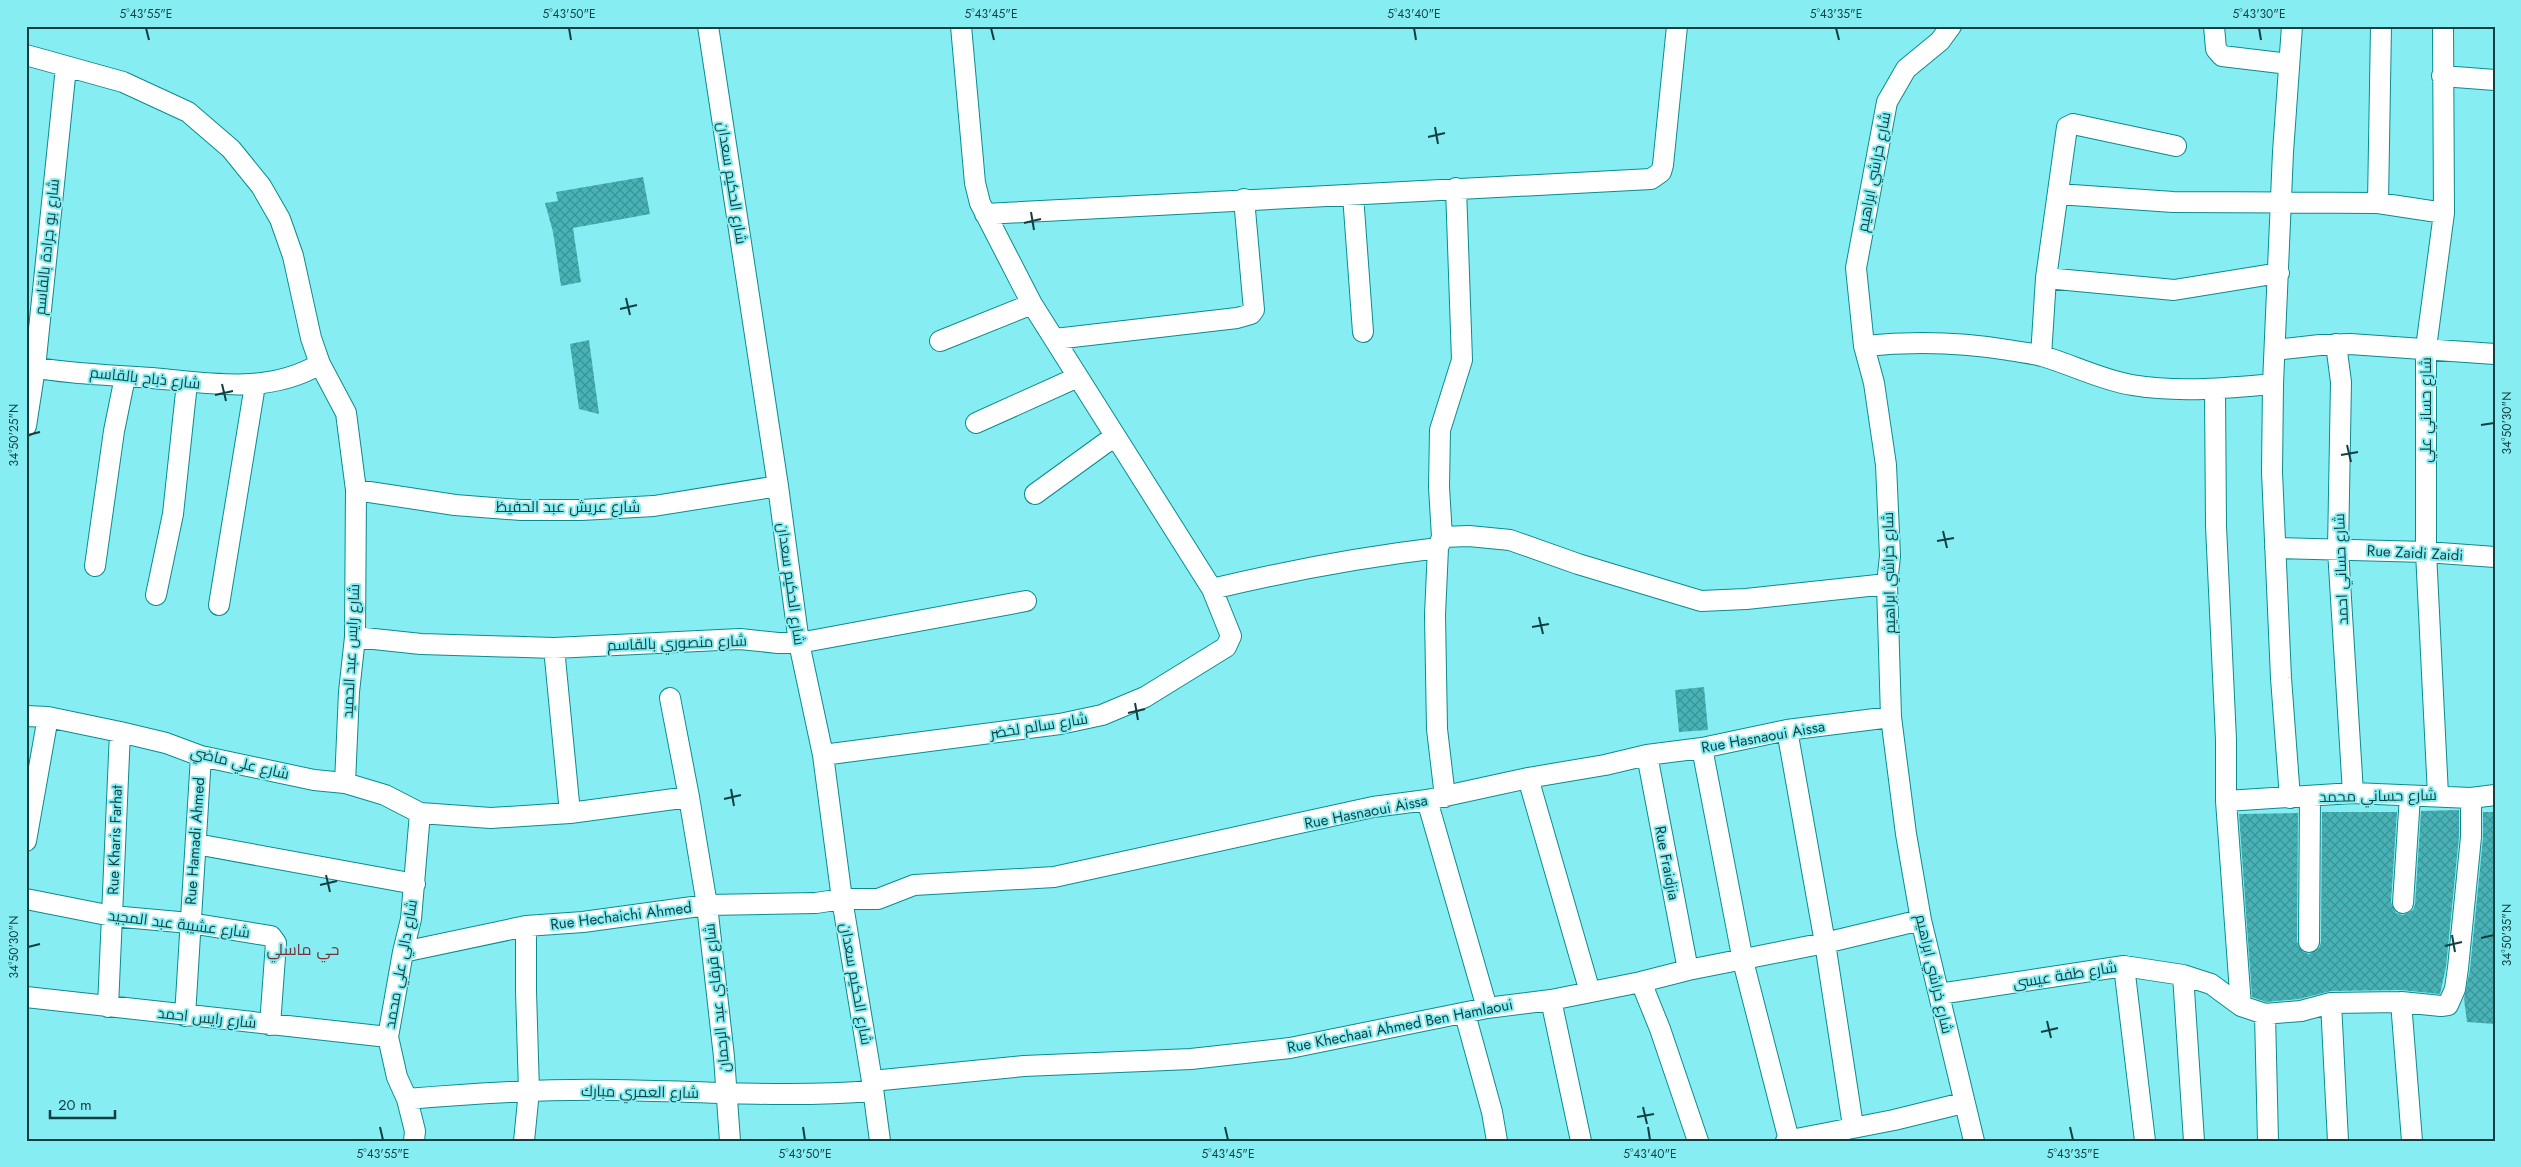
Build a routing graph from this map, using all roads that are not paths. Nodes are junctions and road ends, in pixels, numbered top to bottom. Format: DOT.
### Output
graph roads {
  1 [pos="708,26"];
  2 [pos="961,26"];
  3 [pos="1677,26"];
  4 [pos="1951,26"];
  5 [pos="2214,26"];
  6 [pos="2292,26"];
  7 [pos="2381,26"];
  8 [pos="2443,26"];
  9 [pos="26,55"];
  10 [pos="2289,64"];
  11 [pos="66,67"];
  12 [pos="2442,76"];
  13 [pos="2495,80"];
  14 [pos="2176,146"];
  15 [pos="1456,188"];
  16 [pos="2058,194"];
  17 [pos="1352,195"];
  18 [pos="1244,199"];
  19 [pos="2282,203"];
  20 [pos="2378,203"];
  21 [pos="2444,213"];
  22 [pos="985,214"];
  23 [pos="2279,273"];
  24 [pos="2046,278"];
  25 [pos="1032,304"];
  26 [pos="1363,332"];
  27 [pos="1055,339"];
  28 [pos="940,341"];
  29 [pos="2336,344"];
  30 [pos="1864,346"];
  31 [pos="2426,348"];
  32 [pos="2275,350"];
  33 [pos="2495,354"];
  34 [pos="2041,356"];
  35 [pos="320,364"];
  36 [pos="31,367"];
  37 [pos="125,377"];
  38 [pos="1078,377"];
  39 [pos="187,383"];
  40 [pos="255,384"];
  41 [pos="2273,384"];
  42 [pos="2215,390"];
  43 [pos="976,423"];
  44 [pos="26,426"];
  45 [pos="1115,436"];
  46 [pos="778,486"];
  47 [pos="356,490"];
  48 [pos="1035,494"];
  49 [pos="1440,542"];
  50 [pos="2275,548"];
  51 [pos="2338,550"];
  52 [pos="2426,552"];
  53 [pos="2495,557"];
  54 [pos="95,566"];
  55 [pos="1887,584"];
  56 [pos="1212,589"];
  57 [pos="156,596"];
  58 [pos="1026,601"];
  59 [pos="219,605"];
  60 [pos="355,637"];
  61 [pos="799,643"];
  62 [pos="554,648"];
  63 [pos="670,698"];
  64 [pos="26,716"];
  65 [pos="1891,717"];
  66 [pos="48,718"];
  67 [pos="1787,730"];
  68 [pos="120,732"];
  69 [pos="1702,748"];
  70 [pos="823,755"];
  71 [pos="1646,755"];
  72 [pos="201,756"];
  73 [pos="1528,778"];
  74 [pos="346,783"];
  75 [pos="2353,794"];
  76 [pos="2438,795"];
  77 [pos="2410,796"];
  78 [pos="2495,796"];
  79 [pos="689,797"];
  80 [pos="2310,797"];
  81 [pos="1436,798"];
  82 [pos="2290,798"];
  83 [pos="2470,798"];
  84 [pos="2226,801"];
  85 [pos="420,813"];
  86 [pos="570,813"];
  87 [pos="26,841"];
  88 [pos="196,844"];
  89 [pos="414,884"];
  90 [pos="26,899"];
  91 [pos="842,899"];
  92 [pos="2403,903"];
  93 [pos="707,905"];
  94 [pos="112,916"];
  95 [pos="1921,920"];
  96 [pos="190,923"];
  97 [pos="526,926"];
  98 [pos="2309,942"];
  99 [pos="1825,943"];
  100 [pos="403,952"];
  101 [pos="1743,961"];
  102 [pos="2124,966"];
  103 [pos="1688,970"];
  104 [pos="2183,975"];
  105 [pos="1641,982"];
  106 [pos="1590,992"];
  107 [pos="1939,994"];
  108 [pos="26,997"];
  109 [pos="1550,1000"];
  110 [pos="2401,1002"];
  111 [pos="2331,1003"];
  112 [pos="2241,1006"];
  113 [pos="108,1007"];
  114 [pos="1487,1008"];
  115 [pos="1465,1014"];
  116 [pos="2265,1014"];
  117 [pos="185,1016"];
  118 [pos="270,1025"];
  119 [pos="388,1037"];
  120 [pos="873,1086"];
  121 [pos="529,1091"];
  122 [pos="726,1094"];
  123 [pos="407,1099"];
  124 [pos="1963,1102"];
  125 [pos="1854,1126"];
  126 [pos="1787,1140"];
  127 [pos="414,1141"];
  128 [pos="524,1141"];
  129 [pos="730,1141"];
  130 [pos="880,1141"];
  131 [pos="1497,1141"];
  132 [pos="1581,1141"];
  133 [pos="1698,1141"];
  134 [pos="1974,1141"];
  135 [pos="2145,1141"];
  136 [pos="2194,1141"];
  137 [pos="2268,1141"];
  138 [pos="2338,1141"];
  139 [pos="2412,1141"];
  1 -- 46 [label="street, شارع الحكيم سعدان"];
  2 -- 22 [label="street"];
  3 -- 15 [label="street"];
  4 -- 30 [label="street, شارع خراشي ابراهيم"];
  5 -- 10 [label="street"];
  6 -- 10 [label="street"];
  7 -- 20 [label="street"];
  8 -- 12 [label="street, شارع حساني علي"];
  9 -- 11 [label="street, شارع رايس عبد الحميد"];
  10 -- 19 [label="street"];
  11 -- 35 [label="street, شارع رايس عبد الحميد"];
  11 -- 36 [label="street, شارع بو جرادة بالقاسم"];
  12 -- 13 [label="street"];
  12 -- 21 [label="street, شارع حساني علي"];
  14 -- 16 [label="street"];
  15 -- 17 [label="street"];
  15 -- 49 [label="street"];
  16 -- 19 [label="street"];
  16 -- 24 [label="street"];
  17 -- 18 [label="street"];
  17 -- 26 [label="street"];
  18 -- 22 [label="street"];
  18 -- 27 [label="street"];
  19 -- 20 [label="street"];
  19 -- 23 [label="street"];
  20 -- 21 [label="street"];
  21 -- 31 [label="street, شارع حساني علي"];
  22 -- 25 [label="street"];
  23 -- 24 [label="street"];
  23 -- 32 [label="street"];
  24 -- 34 [label="street"];
  25 -- 27 [label="street"];
  25 -- 28 [label="street"];
  27 -- 38 [label="street"];
  29 -- 31 [label="street"];
  29 -- 32 [label="street"];
  29 -- 51 [label="street, شارع حساني احمد"];
  30 -- 34 [label="street"];
  30 -- 55 [label="street, شارع خراشي ابراهيم"];
  31 -- 33 [label="street"];
  31 -- 52 [label="street, شارع حساني علي"];
  32 -- 41 [label="street"];
  34 -- 42 [label="street"];
  35 -- 40 [label="street, شارع ذباح بالقاسم"];
  35 -- 47 [label="street, شارع رايس عبد الحميد"];
  36 -- 37 [label="street, شارع ذباح بالقاسم"];
  36 -- 44 [label="street, شارع بو جرادة بالقاسم"];
  37 -- 39 [label="street, شارع ذباح بالقاسم"];
  37 -- 54 [label="street"];
  38 -- 43 [label="street"];
  38 -- 45 [label="street"];
  39 -- 40 [label="street, شارع ذباح بالقاسم"];
  39 -- 57 [label="street"];
  40 -- 59 [label="street"];
  41 -- 42 [label="street"];
  41 -- 50 [label="street"];
  42 -- 84 [label="street"];
  45 -- 48 [label="street"];
  45 -- 56 [label="street"];
  46 -- 47 [label="street, شارع عريش عبد الحفيظ"];
  46 -- 61 [label="street, شارع الحكيم سعدان"];
  47 -- 60 [label="street, شارع رايس عبد الحميد"];
  49 -- 55 [label="street"];
  49 -- 56 [label="street"];
  49 -- 81 [label="street"];
  50 -- 51 [label="street, Rue Zaidi Zaidi"];
  50 -- 82 [label="street"];
  51 -- 52 [label="street, Rue Zaidi Zaidi"];
  51 -- 75 [label="street, شارع حساني احمد"];
  52 -- 53 [label="street, Rue Zaidi Zaidi"];
  52 -- 76 [label="street, شارع حساني علي"];
  55 -- 65 [label="street, شارع خراشي ابراهيم"];
  56 -- 70 [label="street, شارع سالم لخضر"];
  58 -- 61 [label="street, شارع منصوري بالقاسم"];
  60 -- 62 [label="street, شارع منصوري بالقاسم"];
  60 -- 74 [label="street, شارع رايس عبد الحميد"];
  61 -- 62 [label="street, شارع منصوري بالقاسم"];
  61 -- 70 [label="street, شارع الحكيم سعدان"];
  62 -- 86 [label="street"];
  63 -- 79 [label="street, شارع قرقاي عبد الرحمان"];
  64 -- 66 [label="street, شارع علي ماضي"];
  65 -- 67 [label="street, Rue Hasnaoui Aissa"];
  65 -- 95 [label="street, شارع خراشي ابراهيم"];
  66 -- 68 [label="street, شارع علي ماضي"];
  66 -- 87 [label="street"];
  67 -- 69 [label="street, Rue Hasnaoui Aissa"];
  67 -- 99 [label="street"];
  68 -- 72 [label="street, شارع علي ماضي"];
  68 -- 94 [label="street, Rue Kharis Farhat"];
  69 -- 71 [label="street, Rue Hasnaoui Aissa"];
  69 -- 101 [label="street"];
  70 -- 91 [label="street, شارع الحكيم سعدان"];
  71 -- 73 [label="street, Rue Hasnaoui Aissa"];
  71 -- 103 [label="street, Rue Fraidjia"];
  72 -- 74 [label="street, شارع علي ماضي"];
  72 -- 88 [label="street, Rue Hamadi Ahmed"];
  73 -- 81 [label="street, Rue Hasnaoui Aissa"];
  73 -- 106 [label="street"];
  74 -- 85 [label="street, شارع علي ماضي"];
  75 -- 77 [label="street, شارع حساني محمد"];
  75 -- 80 [label="street, شارع حساني محمد"];
  76 -- 77 [label="street, شارع حساني محمد"];
  76 -- 83 [label="street, شارع حساني محمد"];
  77 -- 92 [label="street"];
  78 -- 83 [label="street, شارع حساني محمد"];
  79 -- 86 [label="street"];
  79 -- 93 [label="street, شارع قرقاي عبد الرحمان"];
  80 -- 82 [label="street, شارع حساني محمد"];
  80 -- 98 [label="street"];
  81 -- 91 [label="street, Rue Hasnaoui Aissa"];
  81 -- 114 [label="street"];
  82 -- 84 [label="street, شارع حساني محمد"];
  83 -- 110 [label="street"];
  84 -- 112 [label="street"];
  85 -- 86 [label="street"];
  85 -- 89 [label="street, شارع دالي علي محمد"];
  88 -- 89 [label="street"];
  88 -- 96 [label="street, Rue Hamadi Ahmed"];
  89 -- 100 [label="street, شارع دالي علي محمد"];
  90 -- 94 [label="street, شارع عشيبة عبد المجيد"];
  91 -- 93 [label="street, Rue Hechaichi Ahmed"];
  91 -- 120 [label="street, شارع الحكيم سعدان"];
  93 -- 97 [label="street, Rue Hechaichi Ahmed"];
  93 -- 122 [label="street, شارع قرقاي عبد الرحمان"];
  94 -- 96 [label="street, شارع عشيبة عبد المجيد"];
  94 -- 113 [label="street, Rue Kharis Farhat"];
  95 -- 99 [label="street, Rue Khechaai Ahmed Ben Hamlaoui"];
  95 -- 107 [label="street, شارع خراشي ابراهيم"];
  96 -- 117 [label="street, Rue Hamadi Ahmed"];
  96 -- 118 [label="street, شارع عشيبة عبد المجيد"];
  97 -- 100 [label="street, Rue Hechaichi Ahmed"];
  97 -- 121 [label="street"];
  99 -- 101 [label="street, Rue Khechaai Ahmed Ben Hamlaoui"];
  99 -- 125 [label="street"];
  100 -- 119 [label="street, شارع دالي علي محمد"];
  101 -- 103 [label="street, Rue Khechaai Ahmed Ben Hamlaoui"];
  101 -- 126 [label="street"];
  102 -- 104 [label="street, شارع طفة عيسى"];
  102 -- 107 [label="street, شارع طفة عيسى"];
  102 -- 135 [label="street"];
  103 -- 105 [label="street, Rue Khechaai Ahmed Ben Hamlaoui"];
  104 -- 112 [label="street, شارع طفة عيسى"];
  104 -- 136 [label="street"];
  105 -- 106 [label="street, Rue Khechaai Ahmed Ben Hamlaoui"];
  105 -- 133 [label="street"];
  106 -- 109 [label="street, Rue Khechaai Ahmed Ben Hamlaoui"];
  107 -- 124 [label="street, شارع خراشي ابراهيم"];
  108 -- 113 [label="street, شارع رايس احمد"];
  109 -- 114 [label="street, Rue Khechaai Ahmed Ben Hamlaoui"];
  109 -- 132 [label="street"];
  110 -- 111 [label="street"];
  110 -- 139 [label="street"];
  111 -- 116 [label="street"];
  111 -- 138 [label="street"];
  112 -- 116 [label="street"];
  113 -- 117 [label="street, شارع رايس احمد"];
  114 -- 115 [label="street, Rue Khechaai Ahmed Ben Hamlaoui"];
  115 -- 120 [label="street, Rue Khechaai Ahmed Ben Hamlaoui"];
  115 -- 131 [label="street"];
  116 -- 137 [label="street"];
  117 -- 118 [label="street, شارع رايس احمد"];
  118 -- 119 [label="street, شارع رايس احمد"];
  119 -- 123 [label="street, شارع دالي علي محمد"];
  120 -- 122 [label="street, شارع العمري مبارك"];
  120 -- 130 [label="street, شارع الحكيم سعدان"];
  121 -- 122 [label="street, شارع العمري مبارك"];
  121 -- 123 [label="street, شارع العمري مبارك"];
  121 -- 128 [label="street"];
  122 -- 129 [label="street, شارع قرقاي عبد الرحمان"];
  123 -- 127 [label="street, شارع دالي علي محمد"];
  124 -- 125 [label="street"];
  124 -- 134 [label="street, شارع خراشي ابراهيم"];
  125 -- 126 [label="street"];
}
